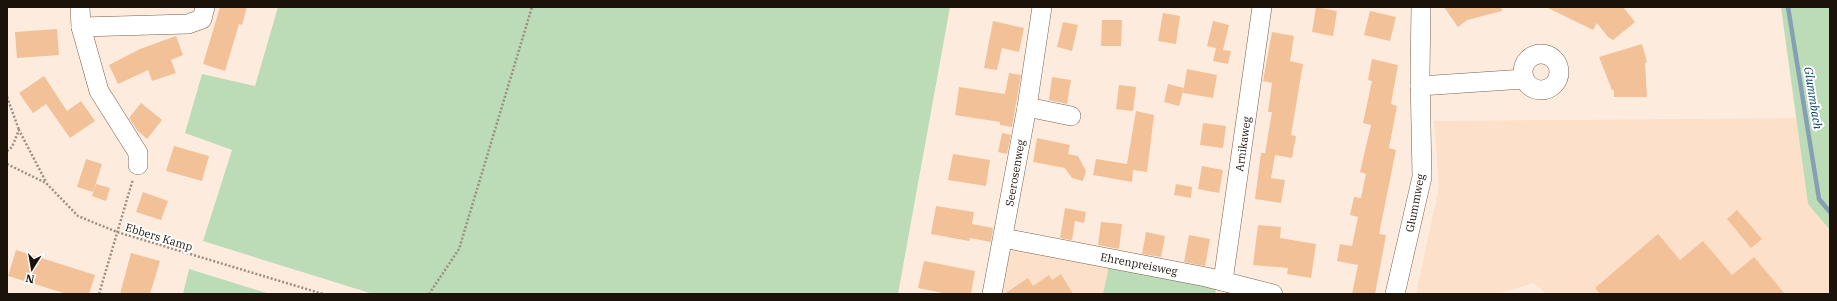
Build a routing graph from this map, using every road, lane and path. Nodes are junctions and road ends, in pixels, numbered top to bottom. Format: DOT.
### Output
graph roads {
  1 [pos="80,7"];
  2 [pos="205,7"];
  3 [pos="532,7"];
  4 [pos="1042,7"];
  5 [pos="1262,7"];
  6 [pos="1421,7"];
  7 [pos="81,26"];
  8 [pos="1524,79"];
  9 [pos="1420,86"];
  10 [pos="7,97"];
  11 [pos="1027,107"];
  12 [pos="1071,116"];
  13 [pos="19,130"];
  14 [pos="7,150"];
  15 [pos="7,164"];
  16 [pos="138,165"];
  17 [pos="46,183"];
  18 [pos="117,232"];
  19 [pos="1004,238"];
  20 [pos="1223,281"];
  21 [pos="99,294"];
  22 [pos="323,294"];
  23 [pos="429,294"];
  24 [pos="992,294"];
  25 [pos="1273,294"];
  26 [pos="1395,294"];
  1 -- 7 [label="street"];
  2 -- 7 [label="street"];
  3 -- 23 [label="path"];
  4 -- 11 [label="street, Seerosenweg"];
  5 -- 20 [label="street, Arnikaweg"];
  6 -- 9 [label="street, Glummweg"];
  7 -- 16 [label="street"];
  8 -- 9 [label="street"];
  9 -- 26 [label="street, Glummweg"];
  10 -- 13 [label="path"];
  11 -- 12 [label="street"];
  11 -- 19 [label="street, Seerosenweg"];
  13 -- 14 [label="path"];
  13 -- 17 [label="path"];
  15 -- 17 [label="path, Ebbers Kamp"];
  16 -- 18 [label="path"];
  17 -- 18 [label="path, Ebbers Kamp"];
  18 -- 21 [label="path"];
  18 -- 22 [label="path, Ebbers Kamp"];
  19 -- 20 [label="street, Ehrenpreisweg"];
  19 -- 24 [label="street, Seerosenweg"];
  20 -- 25 [label="street, Ehrenpreisweg"];
}
